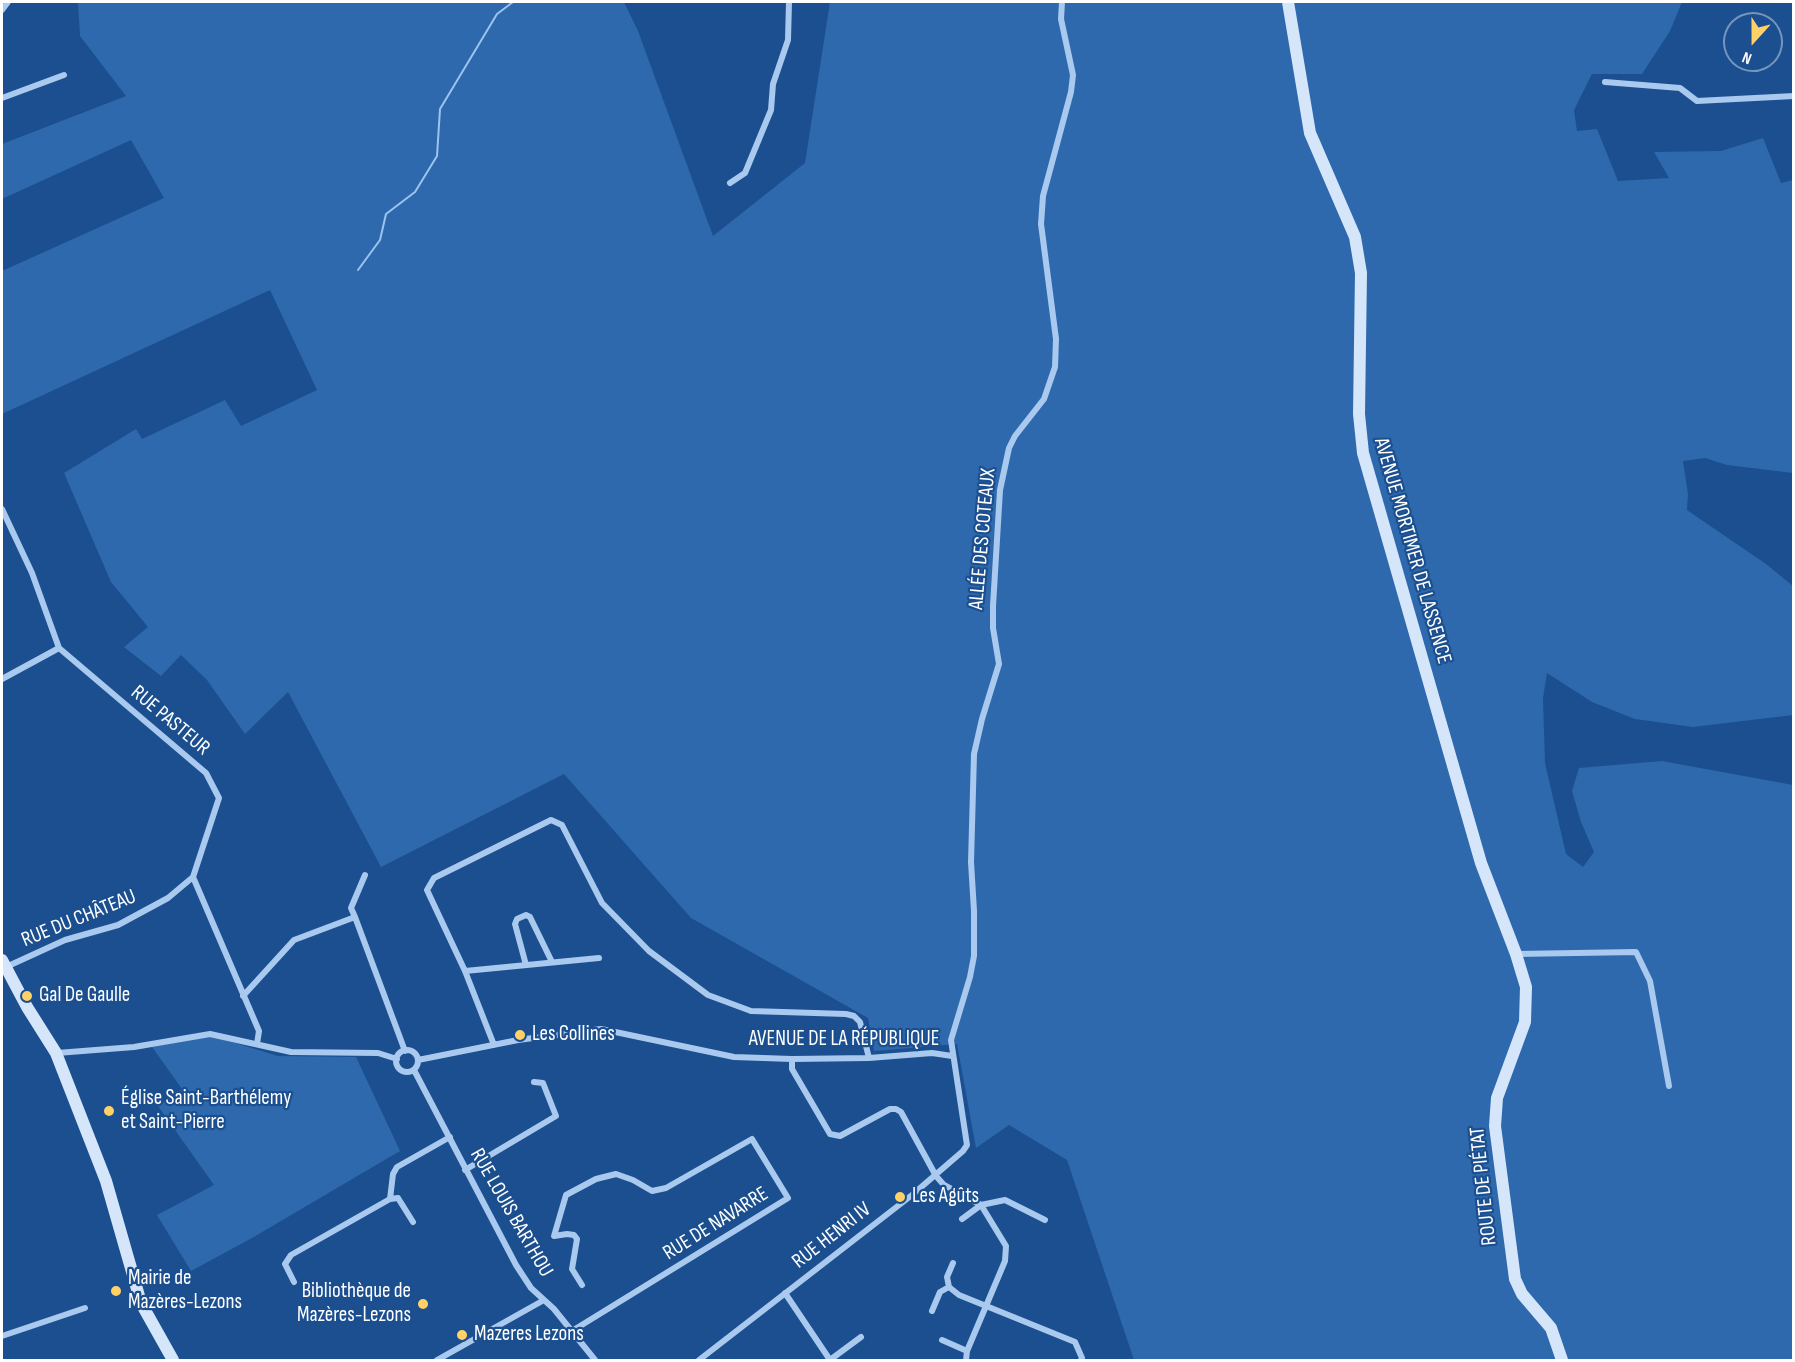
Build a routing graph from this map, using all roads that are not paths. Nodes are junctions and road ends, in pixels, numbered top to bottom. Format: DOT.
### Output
graph roads {
  1 [pos="8,2"];
  2 [pos="789,2"];
  3 [pos="1062,2"];
  4 [pos="1288,2"];
  5 [pos="2,10"];
  6 [pos="64,75"];
  7 [pos="1605,82"];
  8 [pos="1794,96"];
  9 [pos="2,98"];
  10 [pos="730,183"];
  11 [pos="2,509"];
  12 [pos="59,648"];
  13 [pos="2,679"];
  14 [pos="1481,863"];
  15 [pos="365,875"];
  16 [pos="193,877"];
  17 [pos="355,917"];
  18 [pos="1516,954"];
  19 [pos="599,958"];
  20 [pos="552,962"];
  21 [pos="4,964"];
  22 [pos="526,965"];
  23 [pos="465,971"];
  24 [pos="243,996"];
  25 [pos="257,1044"];
  26 [pos="494,1045"];
  27 [pos="405,1051"];
  28 [pos="56,1053"];
  29 [pos="952,1056"];
  30 [pos="869,1058"];
  31 [pos="397,1059"];
  32 [pos="792,1059"];
  33 [pos="418,1060"];
  34 [pos="414,1070"];
  35 [pos="534,1082"];
  36 [pos="1669,1086"];
  37 [pos="450,1137"];
  38 [pos="465,1170"];
  39 [pos="936,1176"];
  40 [pos="390,1199"];
  41 [pos="981,1205"];
  42 [pos="962,1219"];
  43 [pos="1046,1220"];
  44 [pos="413,1222"];
  45 [pos="953,1263"];
  46 [pos="294,1282"];
  47 [pos="582,1286"];
  48 [pos="949,1287"];
  49 [pos="785,1293"];
  50 [pos="544,1300"];
  51 [pos="986,1305"];
  52 [pos="85,1308"];
  53 [pos="932,1311"];
  54 [pos="572,1331"];
  55 [pos="2,1336"];
  56 [pos="861,1338"];
  57 [pos="942,1340"];
  58 [pos="967,1351"];
  59 [pos="171,1360"];
  60 [pos="436,1360"];
  61 [pos="595,1360"];
  62 [pos="699,1360"];
  63 [pos="830,1360"];
  64 [pos="966,1360"];
  65 [pos="1081,1360"];
  66 [pos="1562,1360"];
  1 -- 5 [label="street"];
  2 -- 10 [label="street"];
  3 -- 29 [label="street, ALLÉE DES COTEAUX"];
  4 -- 14 [label="street, AVENUE MORTIMER DE LASSENCE"];
  6 -- 9 [label="street"];
  7 -- 8 [label="street"];
  11 -- 12 [label="street, RUE PASTEUR"];
  12 -- 13 [label="street"];
  12 -- 16 [label="street, RUE PASTEUR"];
  14 -- 18 [label="street, ROUTE DE PIÉTAT"];
  15 -- 17 [label="street"];
  16 -- 21 [label="street, RUE DU CHÂTEAU"];
  16 -- 24 [label="street"];
  17 -- 24 [label="street"];
  17 -- 27 [label="street"];
  18 -- 36 [label="street"];
  18 -- 66 [label="street, ROUTE DE PIÉTAT"];
  19 -- 20 [label="street"];
  20 -- 22 [label="street"];
  20 -- 22 [label="street"];
  21 -- 28 [label="street"];
  22 -- 23 [label="street"];
  23 -- 26 [label="street"];
  23 -- 30 [label="street"];
  24 -- 25 [label="street"];
  25 -- 28 [label="street"];
  25 -- 31 [label="street"];
  26 -- 32 [label="street, AVENUE DE LA RÉPUBLIQUE"];
  26 -- 33 [label="street, AVENUE DE LA RÉPUBLIQUE"];
  27 -- 31 [label="street"];
  27 -- 33 [label="street"];
  28 -- 59 [label="street"];
  29 -- 30 [label="street, AVENUE DE LA RÉPUBLIQUE"];
  29 -- 39 [label="street, RUE HENRI IV"];
  30 -- 32 [label="street, AVENUE DE LA RÉPUBLIQUE"];
  31 -- 34 [label="street"];
  32 -- 39 [label="street"];
  33 -- 34 [label="street"];
  34 -- 37 [label="street, RUE LOUIS BARTHOU"];
  35 -- 38 [label="street"];
  37 -- 38 [label="street, RUE LOUIS BARTHOU"];
  37 -- 40 [label="street"];
  38 -- 50 [label="street, RUE LOUIS BARTHOU"];
  39 -- 41 [label="street"];
  39 -- 49 [label="street, RUE HENRI IV"];
  40 -- 44 [label="street"];
  40 -- 46 [label="street"];
  41 -- 42 [label="street"];
  41 -- 43 [label="street"];
  41 -- 51 [label="street"];
  45 -- 48 [label="street"];
  47 -- 54 [label="street, RUE DE NAVARRE"];
  48 -- 51 [label="street"];
  48 -- 53 [label="street"];
  49 -- 62 [label="street, RUE HENRI IV"];
  49 -- 63 [label="street"];
  50 -- 54 [label="street, RUE LOUIS BARTHOU"];
  50 -- 60 [label="street"];
  51 -- 58 [label="street"];
  51 -- 65 [label="street"];
  52 -- 55 [label="street"];
  54 -- 61 [label="street, RUE LOUIS BARTHOU"];
  56 -- 63 [label="street"];
  57 -- 58 [label="street"];
  58 -- 64 [label="street"];
}
